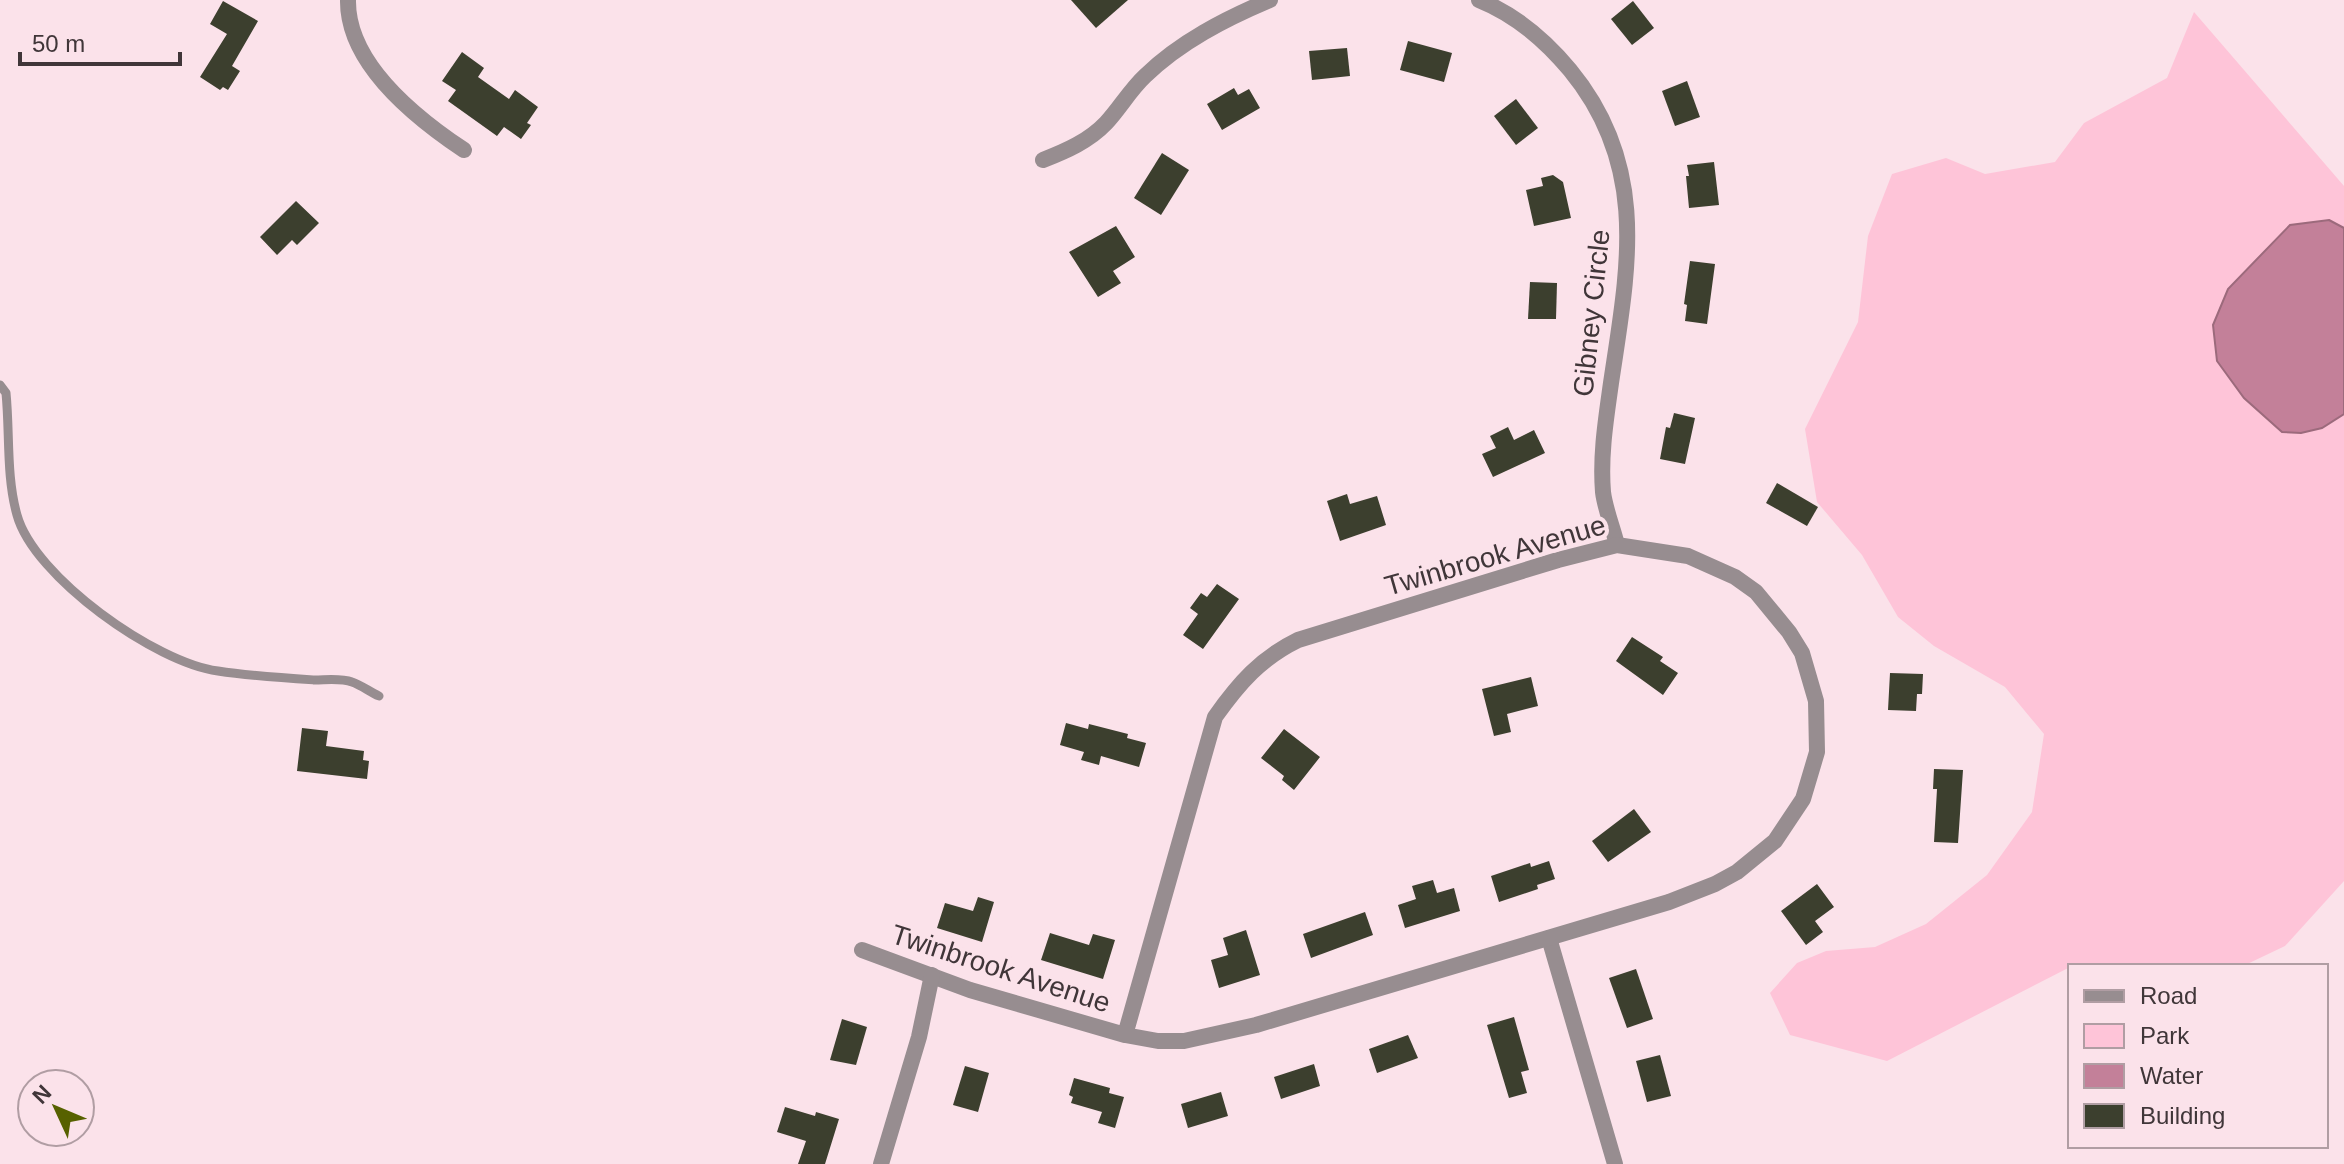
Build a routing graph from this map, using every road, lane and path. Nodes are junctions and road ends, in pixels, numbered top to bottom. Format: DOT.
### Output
graph roads {
  1 [pos="348,0"];
  2 [pos="1270,0"];
  3 [pos="1479,0"];
  4 [pos="464,150"];
  5 [pos="1043,160"];
  6 [pos="0,385"];
  7 [pos="1617,545"];
  8 [pos="379,696"];
  9 [pos="1549,938"];
  10 [pos="862,950"];
  11 [pos="932,975"];
  12 [pos="1125,1035"];
  13 [pos="881,1164"];
  14 [pos="1615,1164"];
  1 -- 4 [label="street"];
  2 -- 5 [label="street"];
  3 -- 7 [label="street, Gibney Circle"];
  6 -- 8 [label="lane"];
  7 -- 9 [label="street, Twinbrook Avenue"];
  7 -- 12 [label="street, Twinbrook Avenue"];
  9 -- 12 [label="street, Twinbrook Avenue"];
  9 -- 14 [label="street"];
  10 -- 11 [label="street, Twinbrook Avenue"];
  11 -- 12 [label="street, Twinbrook Avenue"];
  11 -- 13 [label="street"];
}
